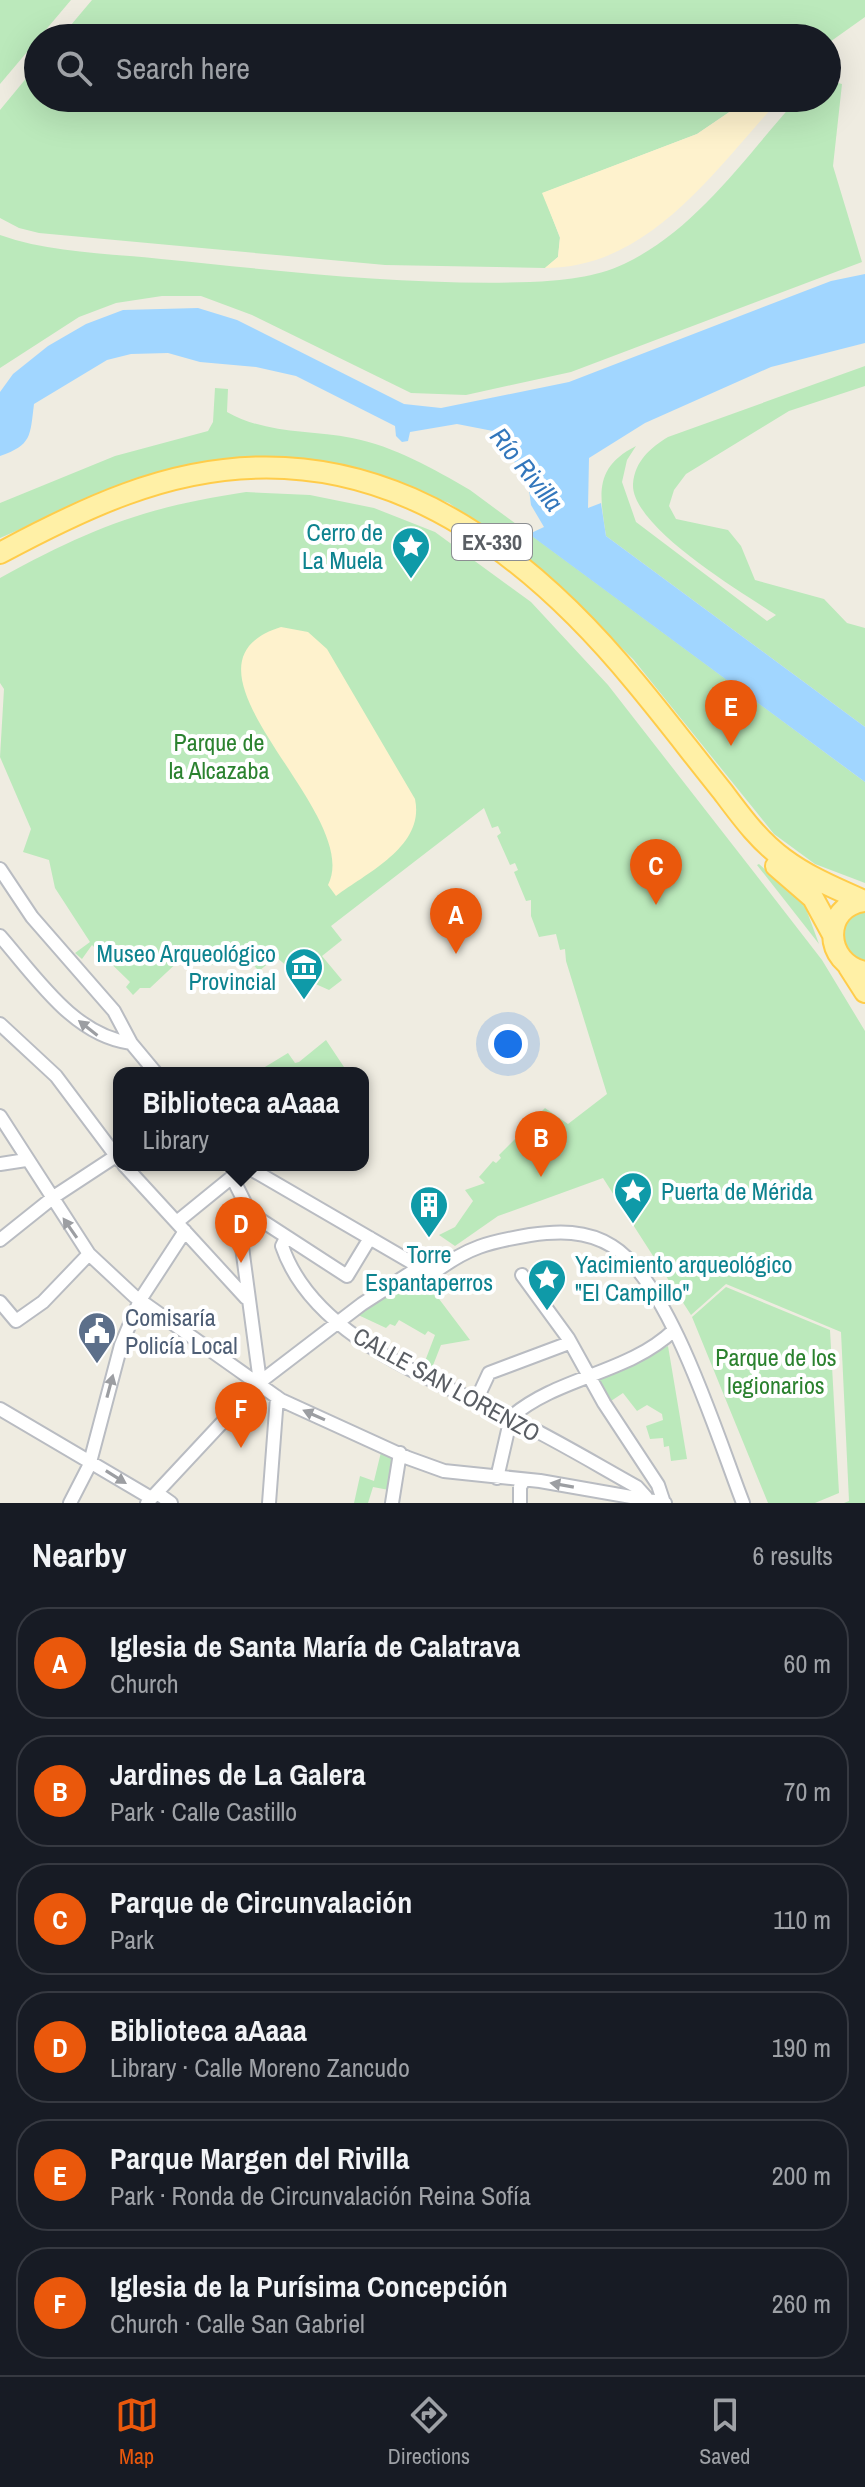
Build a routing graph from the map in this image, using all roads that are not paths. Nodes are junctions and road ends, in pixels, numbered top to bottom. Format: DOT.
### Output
graph roads {
  1 [pos="0,553"];
  2 [pos="0,565"];
  3 [pos="0,869"];
  4 [pos="864,901"];
  5 [pos="832,933"];
  6 [pos="0,936"];
  7 [pos="857,970"];
  8 [pos="865,992"];
  9 [pos="0,1024"];
  10 [pos="131,1043"];
  11 [pos="151,1067"];
  12 [pos="0,1116"];
  13 [pos="113,1150"];
  14 [pos="26,1160"];
  15 [pos="113,1163"];
  16 [pos="0,1164"];
  17 [pos="131,1171"];
  18 [pos="239,1171"];
  19 [pos="254,1171"];
  20 [pos="233,1179"];
  21 [pos="51,1199"];
  22 [pos="250,1213"];
  23 [pos="181,1226"];
  24 [pos="286,1238"];
  25 [pos="0,1240"];
  26 [pos="377,1243"];
  27 [pos="89,1254"];
  28 [pos="418,1268"];
  29 [pos="522,1275"];
  30 [pos="246,1298"];
  31 [pos="140,1300"];
  32 [pos="0,1302"];
  33 [pos="340,1324"];
  34 [pos="674,1330"];
  35 [pos="569,1343"];
  36 [pos="590,1377"];
  37 [pos="260,1382"];
  38 [pos="277,1397"];
  39 [pos="476,1401"];
  40 [pos="0,1409"];
  41 [pos="511,1417"];
  42 [pos="400,1453"];
  43 [pos="90,1461"];
  44 [pos="497,1478"];
  45 [pos="524,1480"];
  46 [pos="646,1497"];
  47 [pos="152,1498"];
  48 [pos="742,1498"];
  49 [pos="70,1503"];
  50 [pos="171,1503"];
  51 [pos="269,1503"];
  52 [pos="392,1503"];
  53 [pos="520,1503"];
  54 [pos="665,1503"];
  1 -- 4 [label="main road, EX-330"];
  2 -- 5 [label="main road, EX-330"];
  3 -- 10 [label="street"];
  4 -- 5 [label="main road, EX-330"];
  5 -- 7 [label="main road, EX-330"];
  10 -- 6 [label="street, one-way"];
  7 -- 8 [label="main road, EX-330"];
  9 -- 13 [label="street"];
  10 -- 11 [label="street"];
  12 -- 14 [label="street"];
  14 -- 16 [label="street"];
  14 -- 21 [label="street"];
  15 -- 21 [label="street"];
  17 -- 23 [label="street"];
  18 -- 20 [label="street"];
  19 -- 26 [label="street"];
  20 -- 22 [label="street"];
  20 -- 23 [label="street"];
  21 -- 25 [label="street"];
  27 -- 21 [label="street, one-way"];
  22 -- 24 [label="street"];
  22 -- 30 [label="street"];
  23 -- 30 [label="street"];
  23 -- 31 [label="street"];
  24 -- 26 [label="street"];
  24 -- 33 [label="street, CALLE SAN LORENZO"];
  26 -- 28 [label="street"];
  27 -- 31 [label="street"];
  27 -- 32 [label="street"];
  28 -- 33 [label="street"];
  28 -- 34 [label="street"];
  29 -- 35 [label="street"];
  30 -- 37 [label="street"];
  31 -- 37 [label="street"];
  43 -- 31 [label="street, one-way"];
  33 -- 37 [label="street"];
  33 -- 39 [label="street, CALLE SAN LORENZO"];
  34 -- 36 [label="street"];
  34 -- 48 [label="street"];
  35 -- 36 [label="street"];
  35 -- 39 [label="street"];
  36 -- 41 [label="street"];
  36 -- 54 [label="street"];
  37 -- 38 [label="street"];
  37 -- 47 [label="street"];
  42 -- 38 [label="street, one-way"];
  38 -- 51 [label="street"];
  39 -- 41 [label="street, CALLE SAN LORENZO"];
  40 -- 43 [label="street"];
  41 -- 44 [label="street"];
  41 -- 46 [label="street, CALLE SAN LORENZO"];
  42 -- 44 [label="street"];
  42 -- 52 [label="street"];
  43 -- 47 [label="street, one-way"];
  43 -- 49 [label="street"];
  44 -- 45 [label="street"];
  46 -- 45 [label="street, one-way"];
  45 -- 53 [label="street"];
  46 -- 54 [label="street"];
  47 -- 50 [label="street"];
}
